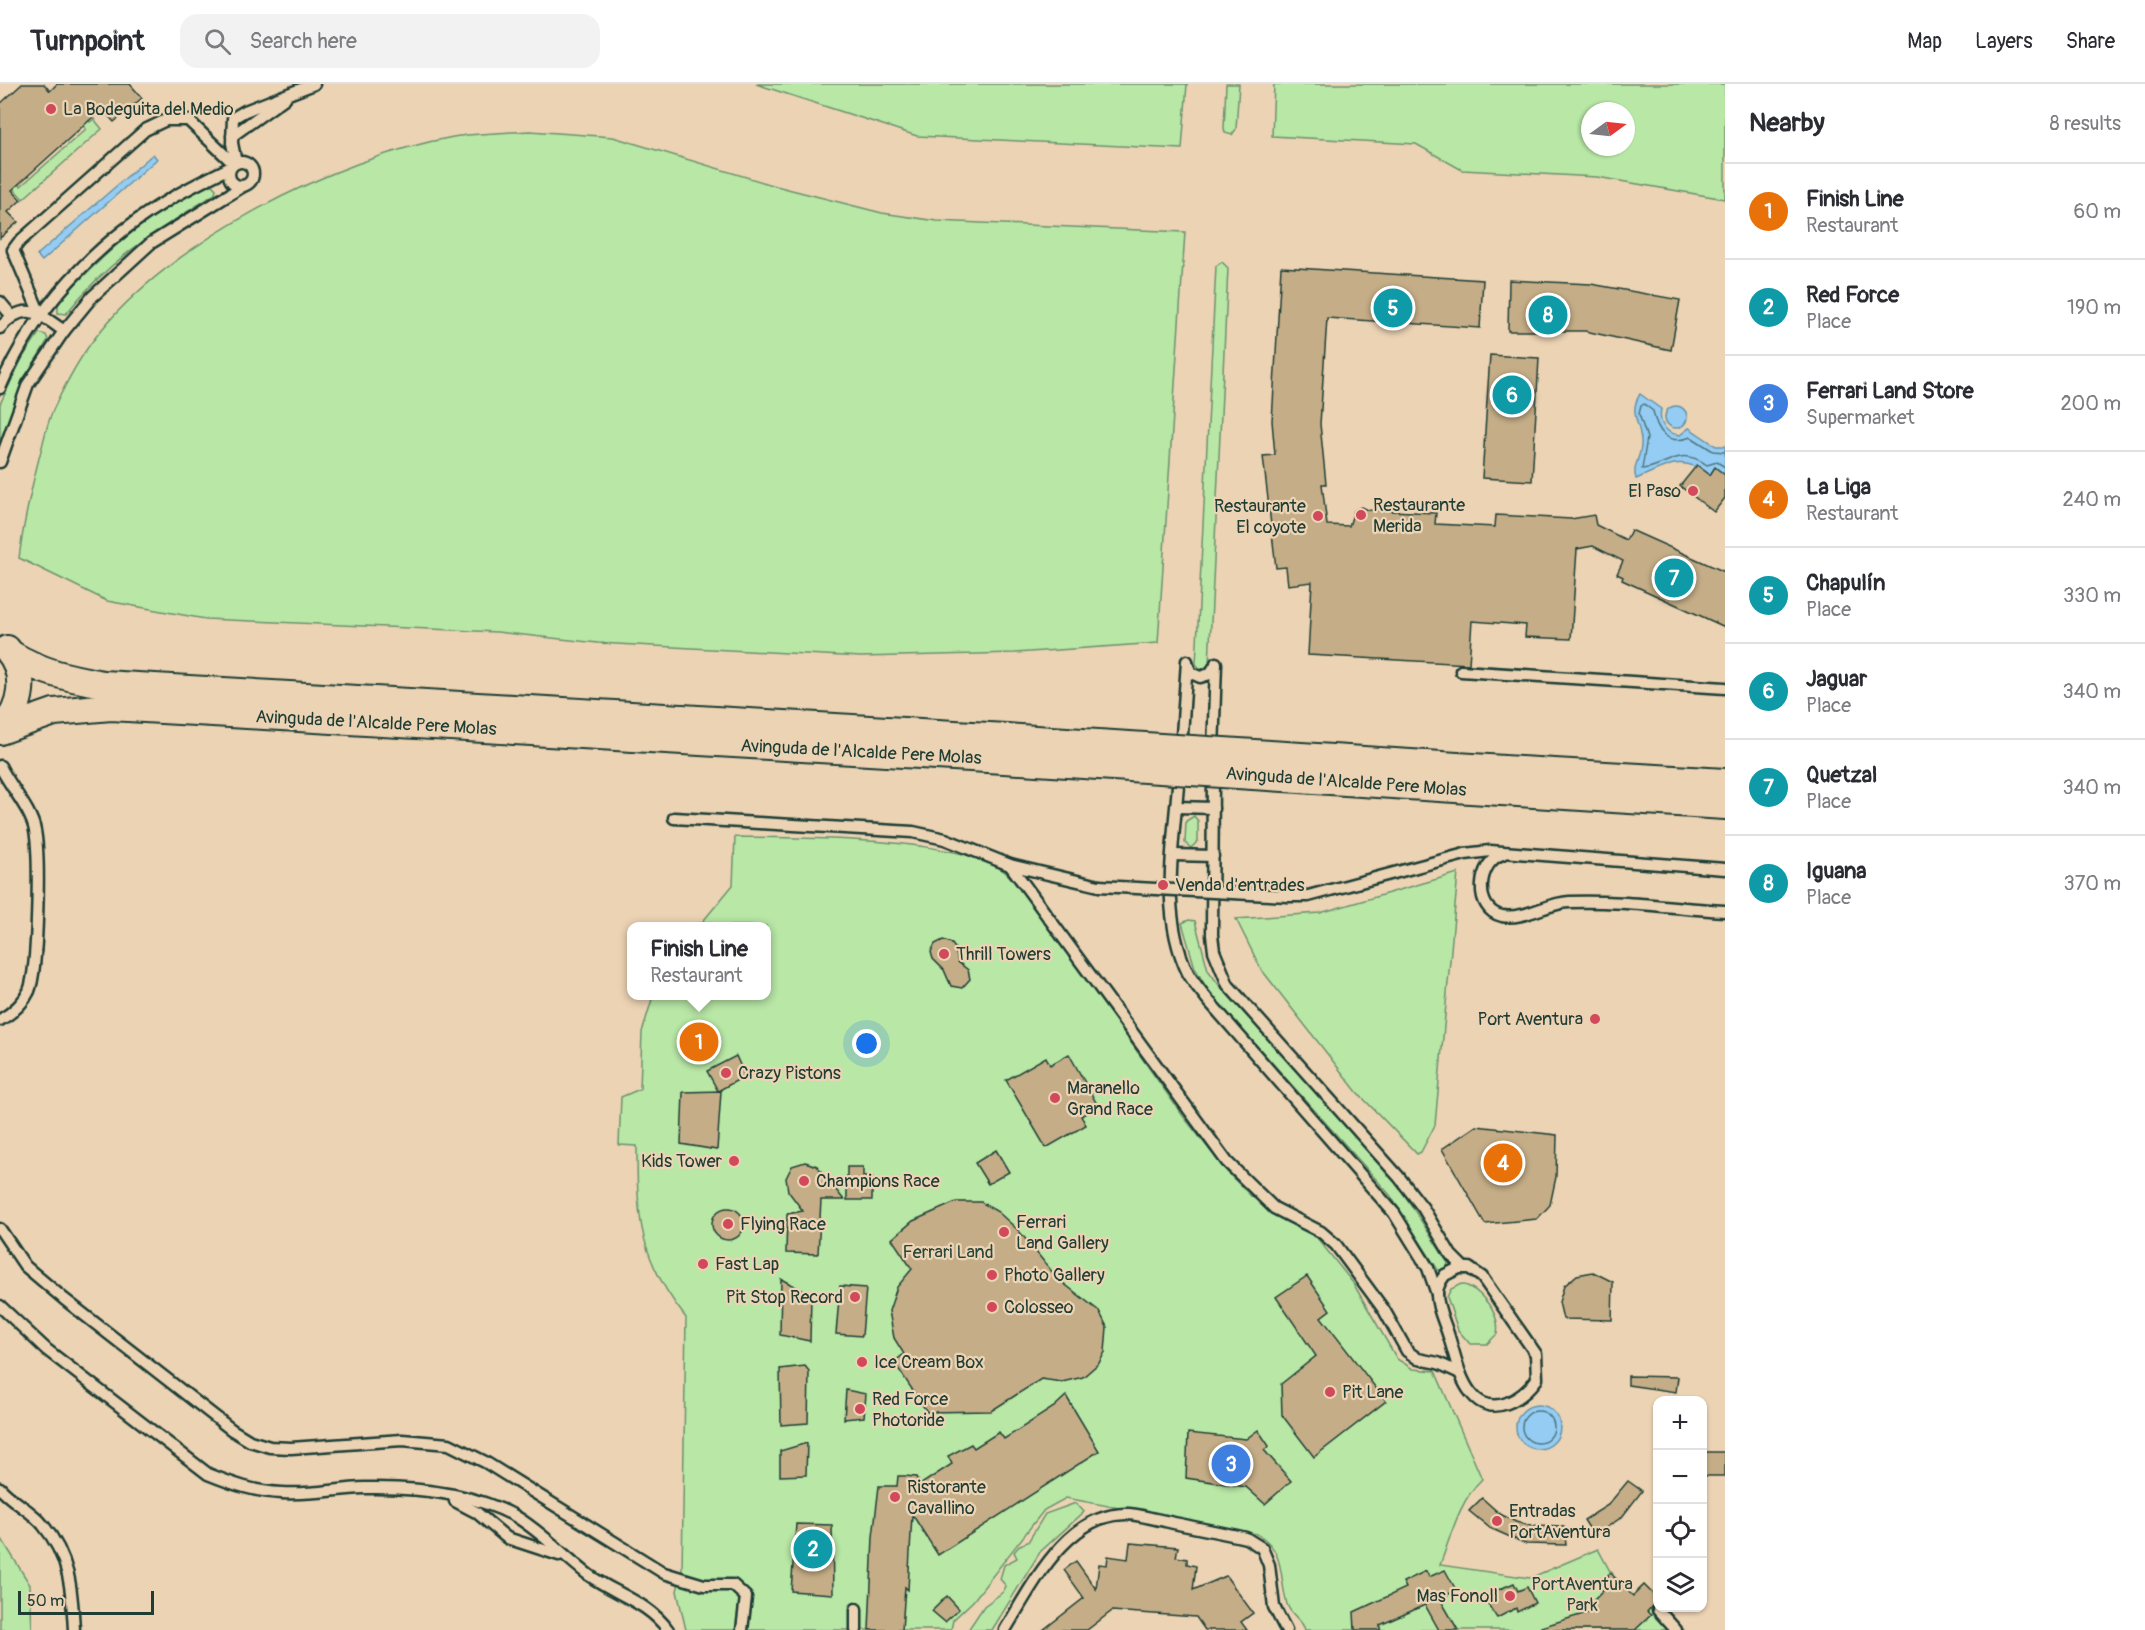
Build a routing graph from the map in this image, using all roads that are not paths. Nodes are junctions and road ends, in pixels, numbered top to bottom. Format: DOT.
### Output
graph roads {
  1 [pos="314,84"];
  2 [pos="298,89"];
  3 [pos="232,136"];
  4 [pos="234,165"];
  5 [pos="243,186"];
  6 [pos="0,302"];
  7 [pos="40,314"];
  8 [pos="11,315"];
  9 [pos="0,328"];
  10 [pos="64,331"];
  11 [pos="0,388"];
  12 [pos="0,462"];
  13 [pos="5,648"];
  14 [pos="1461,671"];
  15 [pos="1725,688"];
  16 [pos="0,730"];
  17 [pos="1005,749"];
  18 [pos="0,766"];
  19 [pos="1503,781"];
  20 [pos="1725,782"];
  21 [pos="1725,806"];
  22 [pos="1177,807"];
  23 [pos="1213,808"];
  24 [pos="674,818"];
  25 [pos="1509,852"];
  26 [pos="1173,855"];
  27 [pos="1213,856"];
  28 [pos="1010,865"];
  29 [pos="1725,869"];
  30 [pos="1725,911"];
  31 [pos="0,1020"];
  32 [pos="0,1229"];
  33 [pos="1464,1268"];
  34 [pos="1437,1294"];
  35 [pos="0,1306"];
  36 [pos="1460,1373"];
  37 [pos="0,1488"];
  38 [pos="438,1494"];
  39 [pos="567,1558"];
  40 [pos="856,1609"];
  41 [pos="1659,1612"];
  42 [pos="1672,1629"];
  43 [pos="74,1630"];
  44 [pos="668,1630"];
  45 [pos="742,1630"];
  46 [pos="856,1630"];
  47 [pos="1005,1630"];
  48 [pos="1286,1630"];
  1 -- 2 [label="lane"];
  2 -- 3 [label="lane"];
  2 -- 3 [label="lane"];
  3 -- 4 [label="lane"];
  4 -- 5 [label="lane"];
  4 -- 5 [label="lane"];
  4 -- 7 [label="lane"];
  4 -- 7 [label="lane"];
  5 -- 10 [label="lane"];
  6 -- 8 [label="lane"];
  7 -- 8 [label="lane"];
  7 -- 10 [label="lane"];
  7 -- 11 [label="lane"];
  8 -- 9 [label="lane"];
  10 -- 12 [label="lane"];
  13 -- 16 [label="street"];
  13 -- 17 [label="street, Avinguda de l'Alcalde Pere Molas"];
  14 -- 15 [label="lane"];
  16 -- 17 [label="street, Avinguda de l'Alcalde Pere Molas"];
  17 -- 19 [label="street, Avinguda de l'Alcalde Pere Molas, bridge"];
  18 -- 31 [label="lane"];
  19 -- 20 [label="street, Avinguda de l'Alcalde Pere Molas"];
  19 -- 21 [label="street, Avinguda de l'Alcalde Pere Molas"];
  22 -- 23 [label="lane"];
  22 -- 23 [label="lane"];
  22 -- 26 [label="lane"];
  23 -- 27 [label="lane"];
  24 -- 28 [label="lane"];
  25 -- 28 [label="lane, bridge"];
  25 -- 29 [label="lane"];
  25 -- 30 [label="lane"];
  26 -- 27 [label="lane"];
  26 -- 34 [label="lane"];
  27 -- 33 [label="lane"];
  28 -- 36 [label="lane"];
  32 -- 45 [label="lane"];
  33 -- 34 [label="lane"];
  33 -- 36 [label="lane"];
  34 -- 36 [label="lane"];
  35 -- 38 [label="lane"];
  37 -- 43 [label="lane"];
  38 -- 39 [label="lane"];
  38 -- 39 [label="lane"];
  39 -- 44 [label="lane"];
  40 -- 46 [label="lane"];
  41 -- 42 [label="lane"];
  47 -- 48 [label="lane"];
}
